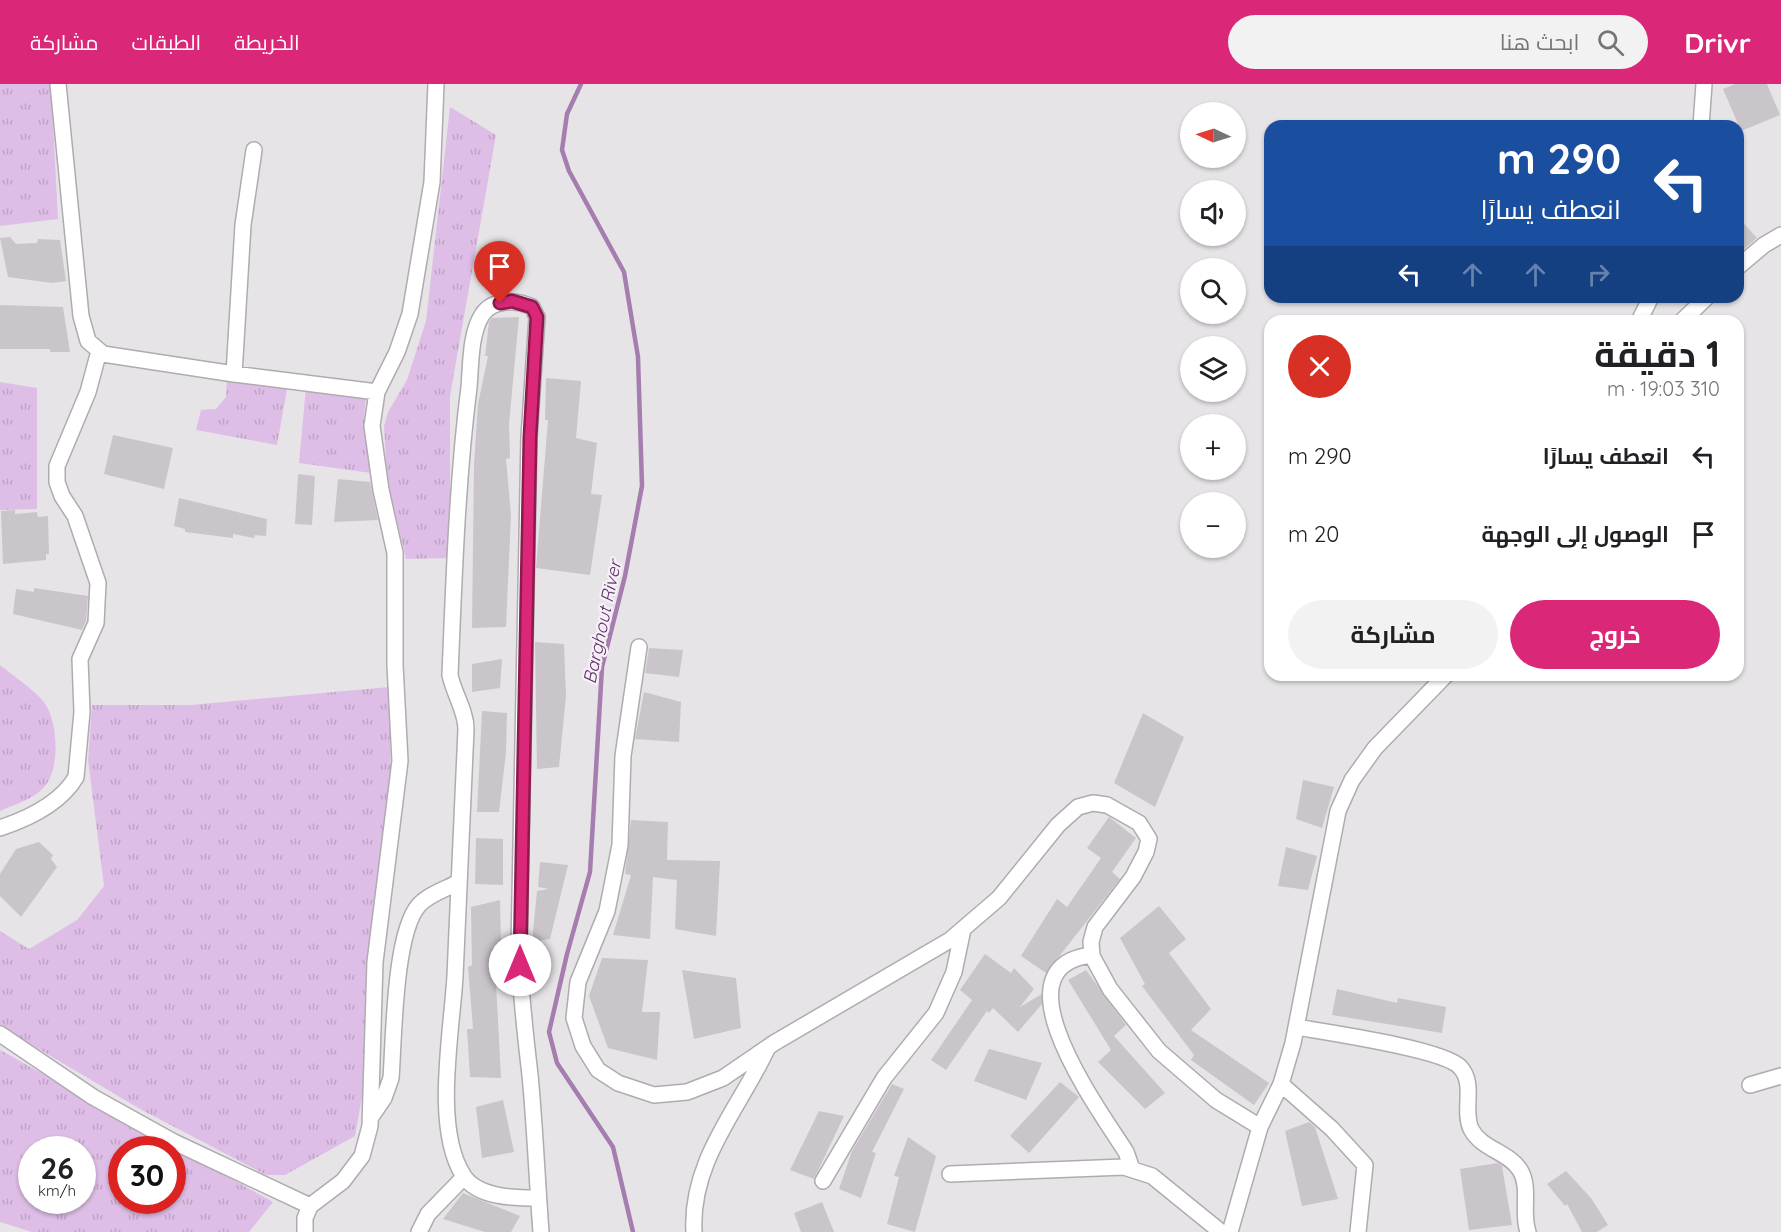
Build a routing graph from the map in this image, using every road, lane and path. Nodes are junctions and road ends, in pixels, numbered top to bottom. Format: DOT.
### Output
graph roads {
  1 [pos="58,84"];
  2 [pos="436,84"];
  3 [pos="1704,84"];
  4 [pos="1701,120"];
  5 [pos="254,150"];
  6 [pos="1781,236"];
  7 [pos="1744,262"];
  8 [pos="1701,303"];
  9 [pos="1689,315"];
  10 [pos="99,351"];
  11 [pos="234,374"];
  12 [pos="377,392"];
  13 [pos="639,646"];
  14 [pos="1440,681"];
  15 [pos="0,828"];
  16 [pos="459,882"];
  17 [pos="963,929"];
  18 [pos="1092,955"];
  19 [pos="1296,1027"];
  20 [pos="0,1034"];
  21 [pos="767,1048"];
  22 [pos="1781,1076"];
  23 [pos="1281,1084"];
  24 [pos="1750,1085"];
  25 [pos="370,1117"];
  26 [pos="1260,1127"];
  27 [pos="1132,1169"];
  28 [pos="950,1174"];
  29 [pos="464,1177"];
  30 [pos="823,1181"];
  31 [pos="538,1198"];
  32 [pos="310,1206"];
  33 [pos="305,1232"];
  34 [pos="419,1232"];
  35 [pos="541,1232"];
  36 [pos="694,1232"];
  37 [pos="1221,1232"];
  38 [pos="1230,1232"];
  39 [pos="1358,1232"];
  40 [pos="1528,1232"];
  1 -- 10 [label="street"];
  2 -- 12 [label="street"];
  3 -- 4 [label="street"];
  5 -- 11 [label="street"];
  6 -- 7 [label="street"];
  8 -- 9 [label="street"];
  10 -- 11 [label="street"];
  10 -- 15 [label="street"];
  11 -- 12 [label="street"];
  12 -- 25 [label="street"];
  13 -- 21 [label="street"];
  14 -- 19 [label="street"];
  16 -- 25 [label="street"];
  16 -- 29 [label="street"];
  16 -- 31 [label="street"];
  17 -- 18 [label="street"];
  17 -- 21 [label="street"];
  17 -- 30 [label="street"];
  18 -- 26 [label="street"];
  18 -- 27 [label="street"];
  19 -- 23 [label="street"];
  19 -- 40 [label="street"];
  20 -- 32 [label="street"];
  21 -- 36 [label="street"];
  22 -- 24 [label="street"];
  23 -- 26 [label="street"];
  23 -- 39 [label="street"];
  25 -- 32 [label="street"];
  26 -- 38 [label="street"];
  27 -- 28 [label="street"];
  27 -- 37 [label="street"];
  29 -- 31 [label="street"];
  29 -- 34 [label="street"];
  31 -- 35 [label="street"];
  32 -- 33 [label="street"];
}
